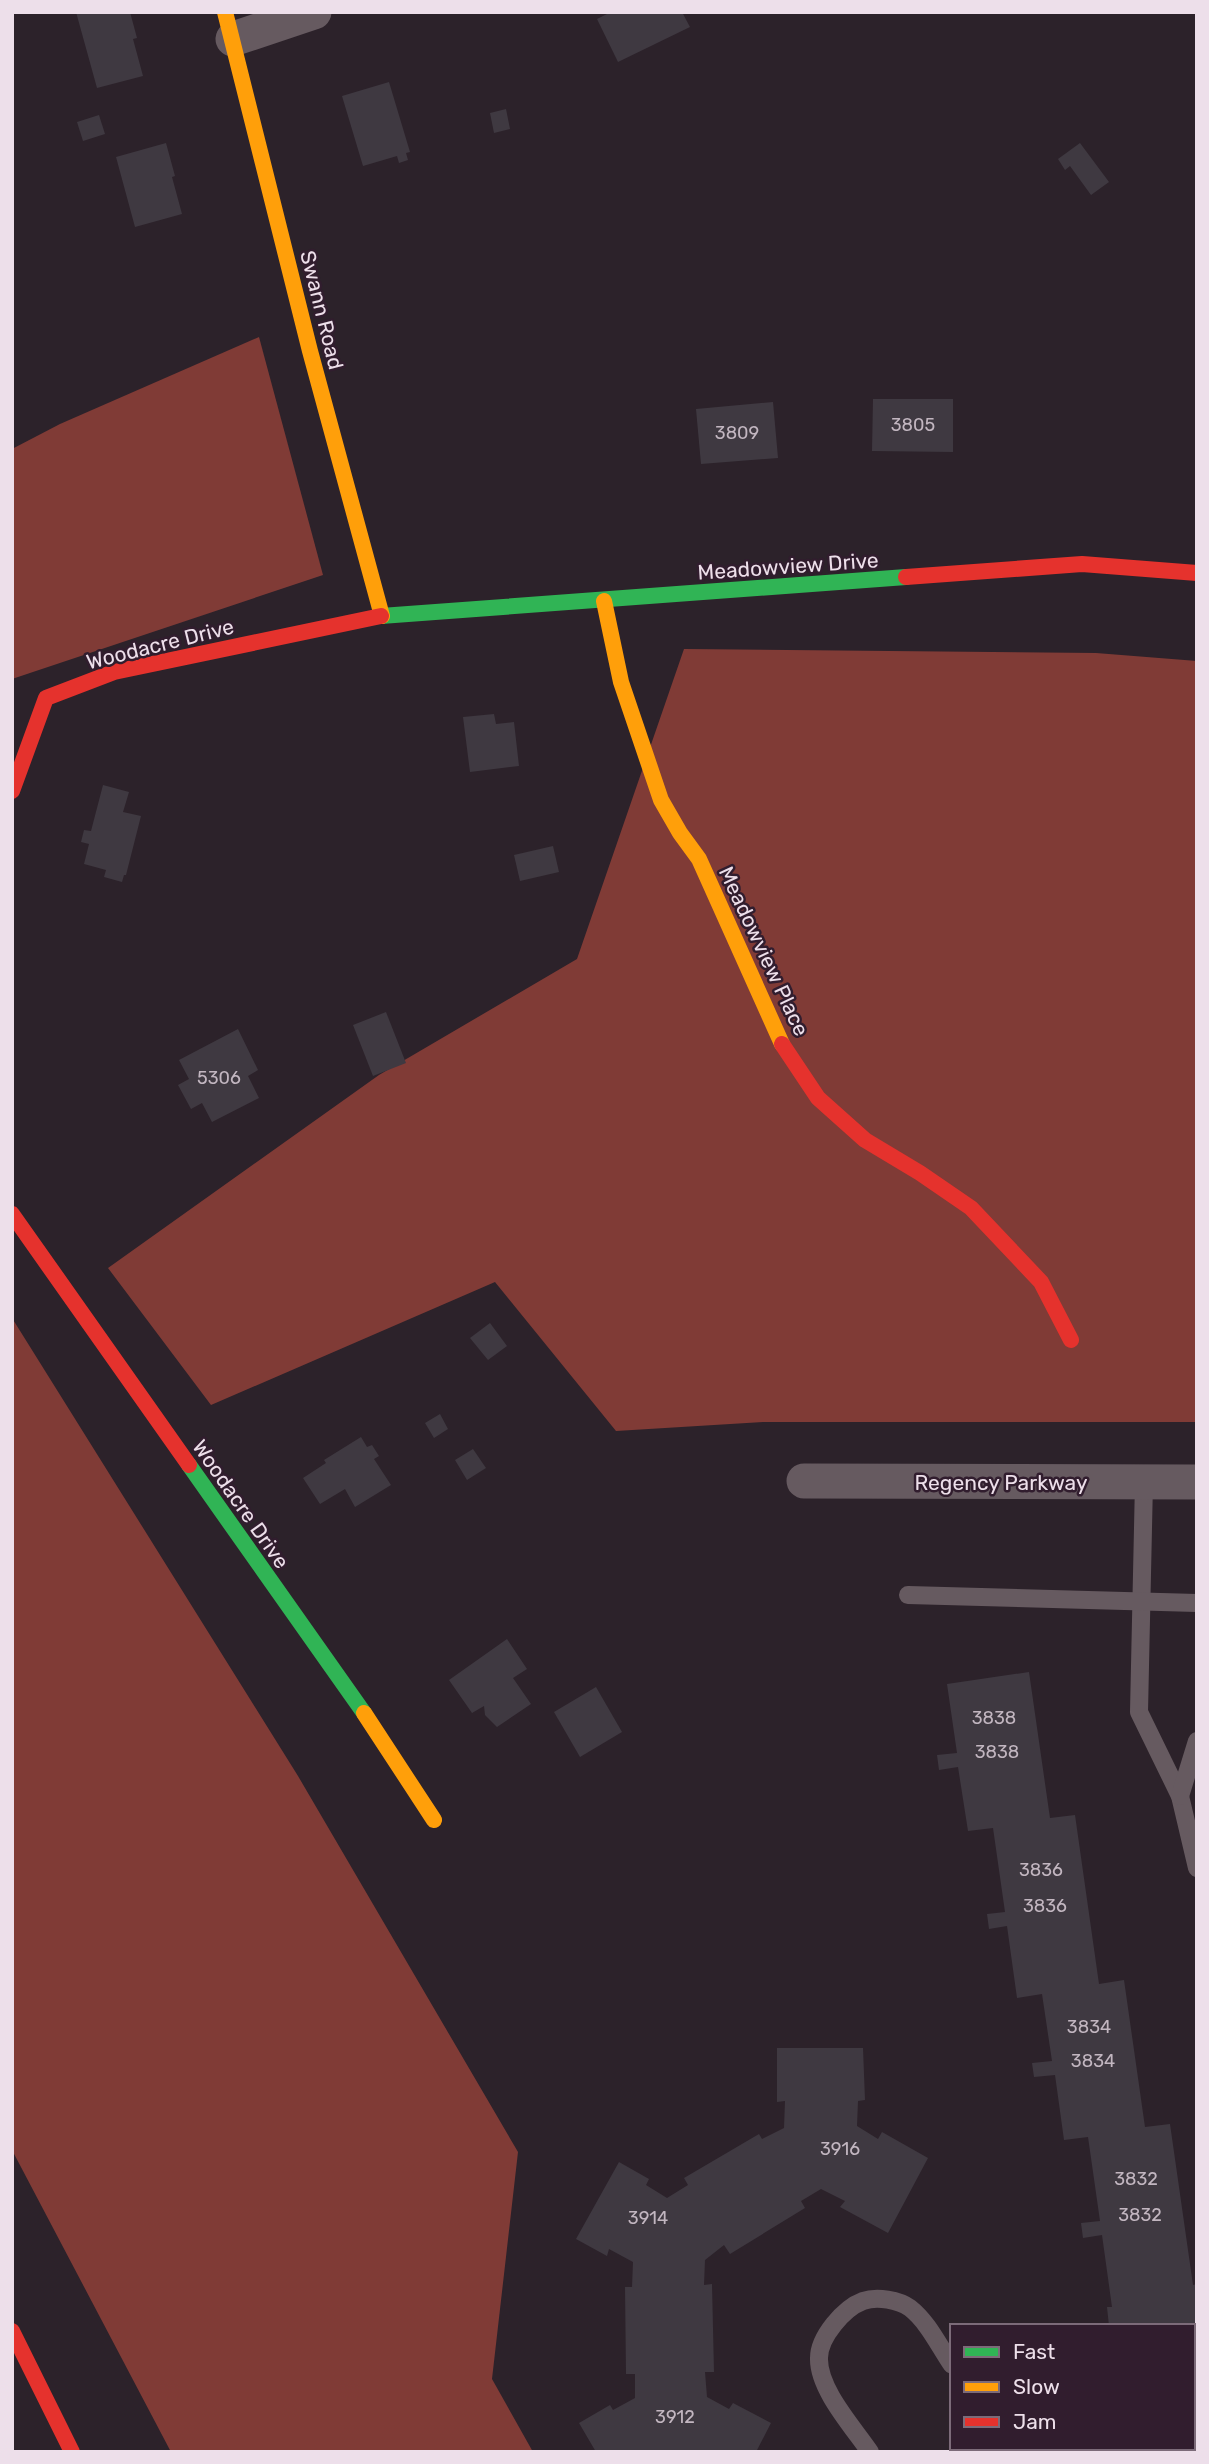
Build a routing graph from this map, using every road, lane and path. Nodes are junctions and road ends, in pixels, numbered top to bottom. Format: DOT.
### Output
graph roads {
  1 [pos="314,12"];
  2 [pos="229,26"];
  3 [pos="1197,573"];
  4 [pos="604,601"];
  5 [pos="383,616"];
  6 [pos="12,791"];
  7 [pos="12,1214"];
  8 [pos="1071,1340"];
  9 [pos="804,1482"];
  10 [pos="1144,1482"];
  11 [pos="1197,1482"];
  12 [pos="908,1595"];
  13 [pos="1140,1601"];
  14 [pos="1197,1603"];
  15 [pos="1197,1741"];
  16 [pos="1180,1796"];
  17 [pos="434,1820"];
  18 [pos="1197,1868"];
  19 [pos="12,2331"];
  20 [pos="950,2362"];
  21 [pos="72,2452"];
  22 [pos="870,2452"];
  1 -- 2 [label="street"];
  2 -- 5 [label="main road, Swann Road"];
  3 -- 4 [label="main road, Meadowview Drive"];
  4 -- 5 [label="main road, Meadowview Drive"];
  4 -- 8 [label="main road, Meadowview Place"];
  5 -- 6 [label="main road, Woodacre Drive"];
  7 -- 17 [label="main road, Woodacre Drive"];
  9 -- 10 [label="street, Regency Parkway"];
  10 -- 11 [label="street, Regency Parkway"];
  10 -- 13 [label="lane"];
  12 -- 13 [label="lane"];
  13 -- 14 [label="lane"];
  13 -- 16 [label="lane"];
  15 -- 16 [label="lane"];
  16 -- 18 [label="lane"];
  19 -- 21 [label="main road"];
  20 -- 22 [label="lane"];
}
